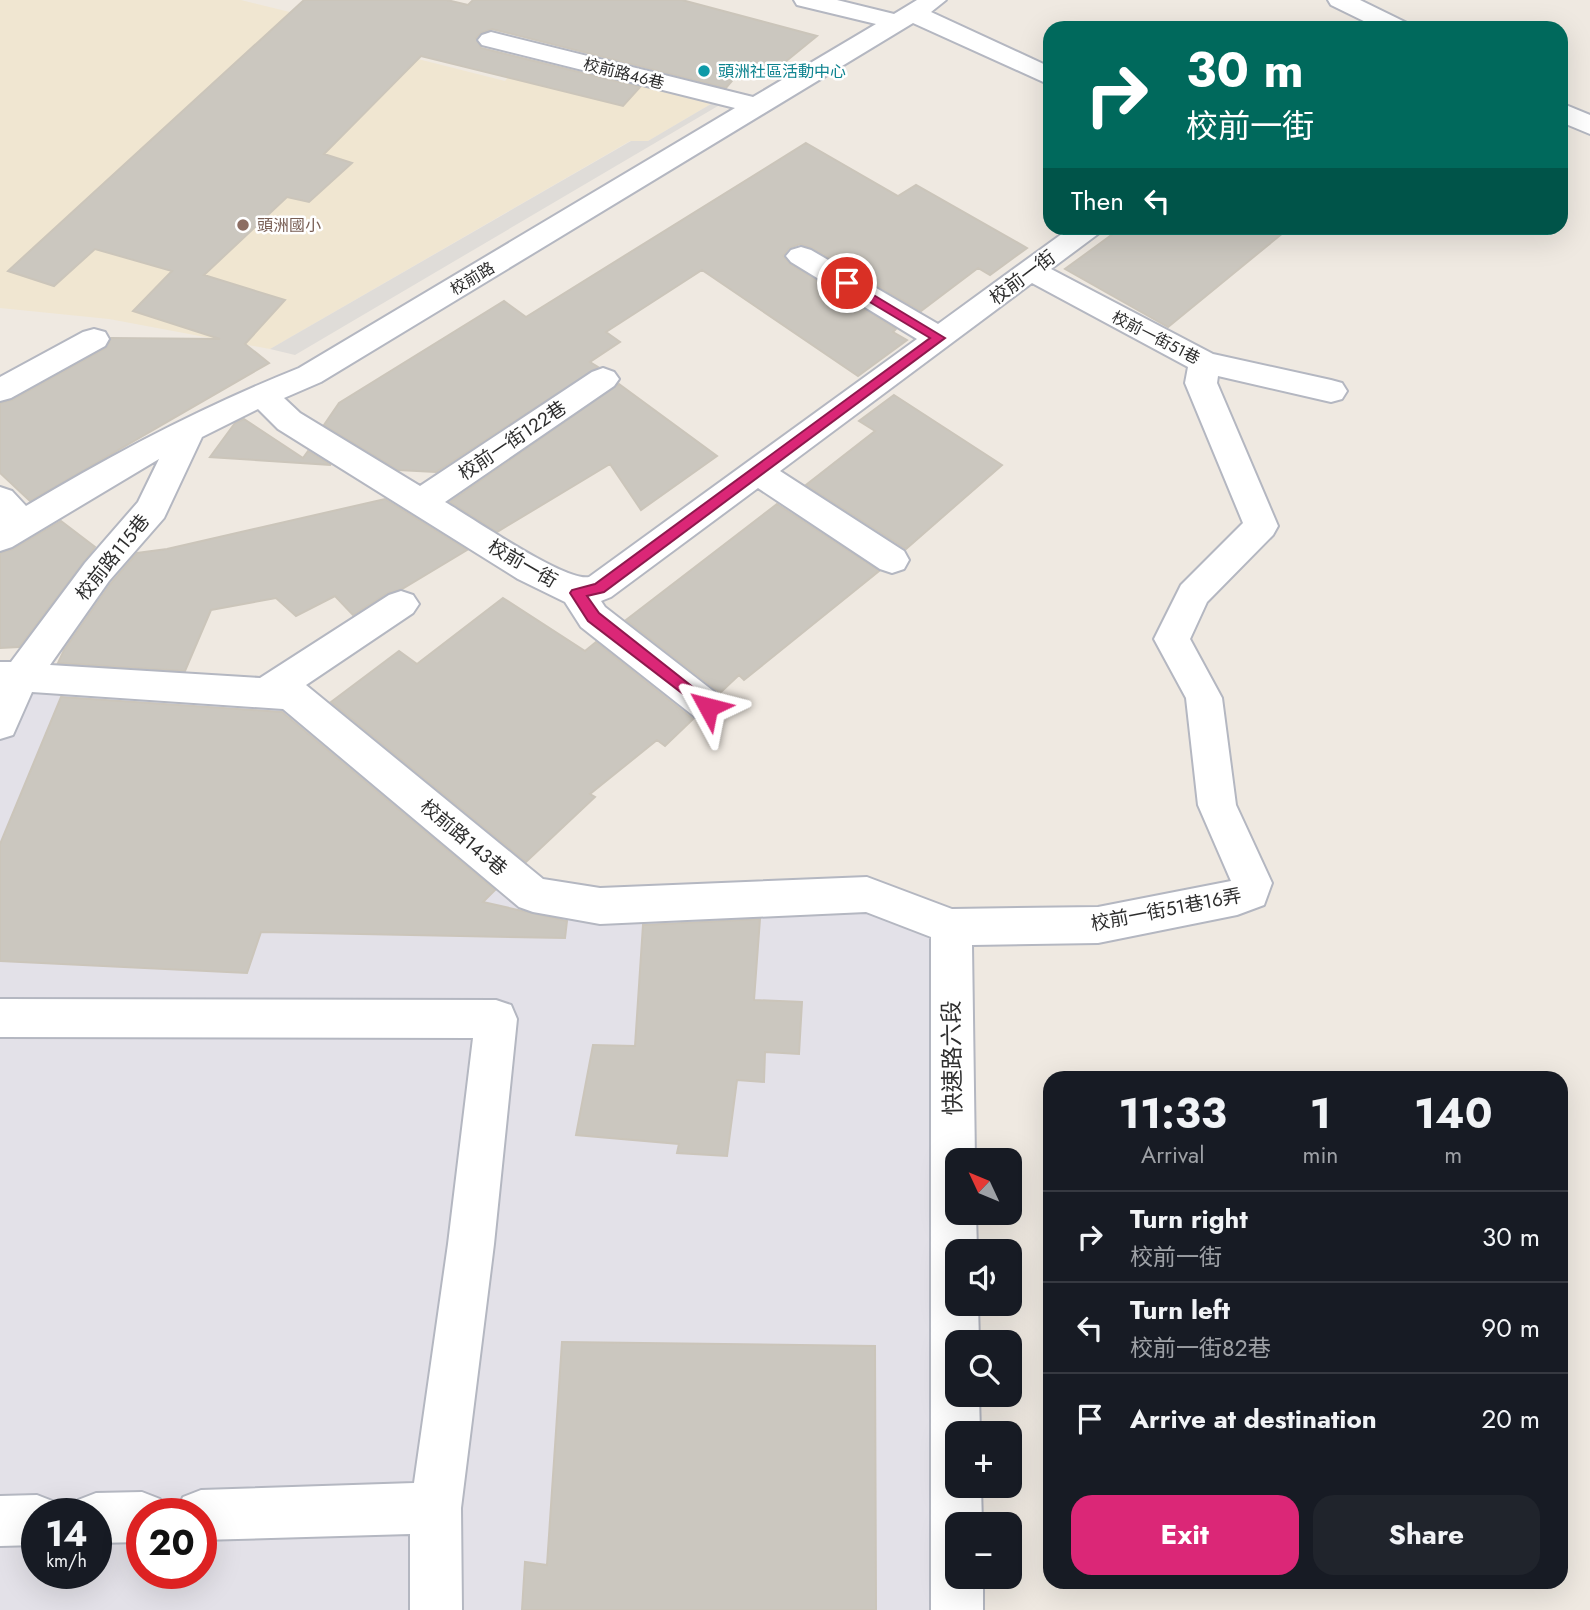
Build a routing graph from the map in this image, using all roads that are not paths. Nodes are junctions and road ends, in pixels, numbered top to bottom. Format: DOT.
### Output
graph roads {
  1 [pos="806,0"];
  2 [pos="1340,0"];
  3 [pos="914,12"];
  4 [pos="1384,21"];
  5 [pos="491,40"];
  6 [pos="1043,74"];
  7 [pos="757,106"];
  8 [pos="1568,115"];
  9 [pos="1590,126"];
  10 [pos="1078,235"];
  11 [pos="801,256"];
  12 [pos="1030,270"];
  13 [pos="939,338"];
  14 [pos="94,339"];
  15 [pos="1204,362"];
  16 [pos="603,379"];
  17 [pos="0,390"];
  18 [pos="1331,391"];
  19 [pos="261,394"];
  20 [pos="189,429"];
  21 [pos="757,471"];
  22 [pos="0,499"];
  23 [pos="421,502"];
  24 [pos="11,531"];
  25 [pos="892,560"];
  26 [pos="577,593"];
  27 [pos="401,604"];
  28 [pos="10,676"];
  29 [pos="265,693"];
  30 [pos="708,707"];
  31 [pos="0,724"];
  32 [pos="951,927"];
  33 [pos="0,1018"];
  34 [pos="436,1508"];
  35 [pos="217,1515"];
  36 [pos="21,1520"];
  37 [pos="0,1521"];
  38 [pos="436,1610"];
  39 [pos="957,1610"];
  1 -- 3 [label="street"];
  2 -- 4 [label="street"];
  3 -- 6 [label="street"];
  3 -- 7 [label="street, 校前路"];
  5 -- 7 [label="street, 校前路46巷"];
  7 -- 19 [label="street, 校前路"];
  8 -- 9 [label="street"];
  10 -- 12 [label="street, 校前一街"];
  11 -- 13 [label="street"];
  12 -- 13 [label="street, 校前一街"];
  12 -- 15 [label="street, 校前一街51巷"];
  13 -- 21 [label="street, 校前一街"];
  14 -- 17 [label="street"];
  15 -- 18 [label="street, 校前一街51巷"];
  15 -- 32 [label="street, 校前一街51巷16弄"];
  16 -- 23 [label="street, 校前一街122巷"];
  19 -- 20 [label="street, 校前路"];
  19 -- 23 [label="street, 校前一街"];
  20 -- 24 [label="street, 校前路"];
  20 -- 28 [label="street, 校前路115巷"];
  21 -- 25 [label="street"];
  21 -- 26 [label="street, 校前一街"];
  22 -- 24 [label="street"];
  23 -- 26 [label="street, 校前一街"];
  26 -- 30 [label="street"];
  27 -- 29 [label="street"];
  28 -- 29 [label="street, 校前路143巷"];
  28 -- 31 [label="street, 校前路115巷"];
  29 -- 32 [label="street, 校前路143巷"];
  32 -- 39 [label="street, 快速路六段"];
  33 -- 34 [label="street"];
  34 -- 35 [label="street"];
  34 -- 38 [label="street"];
  36 -- 37 [label="street"];
}
